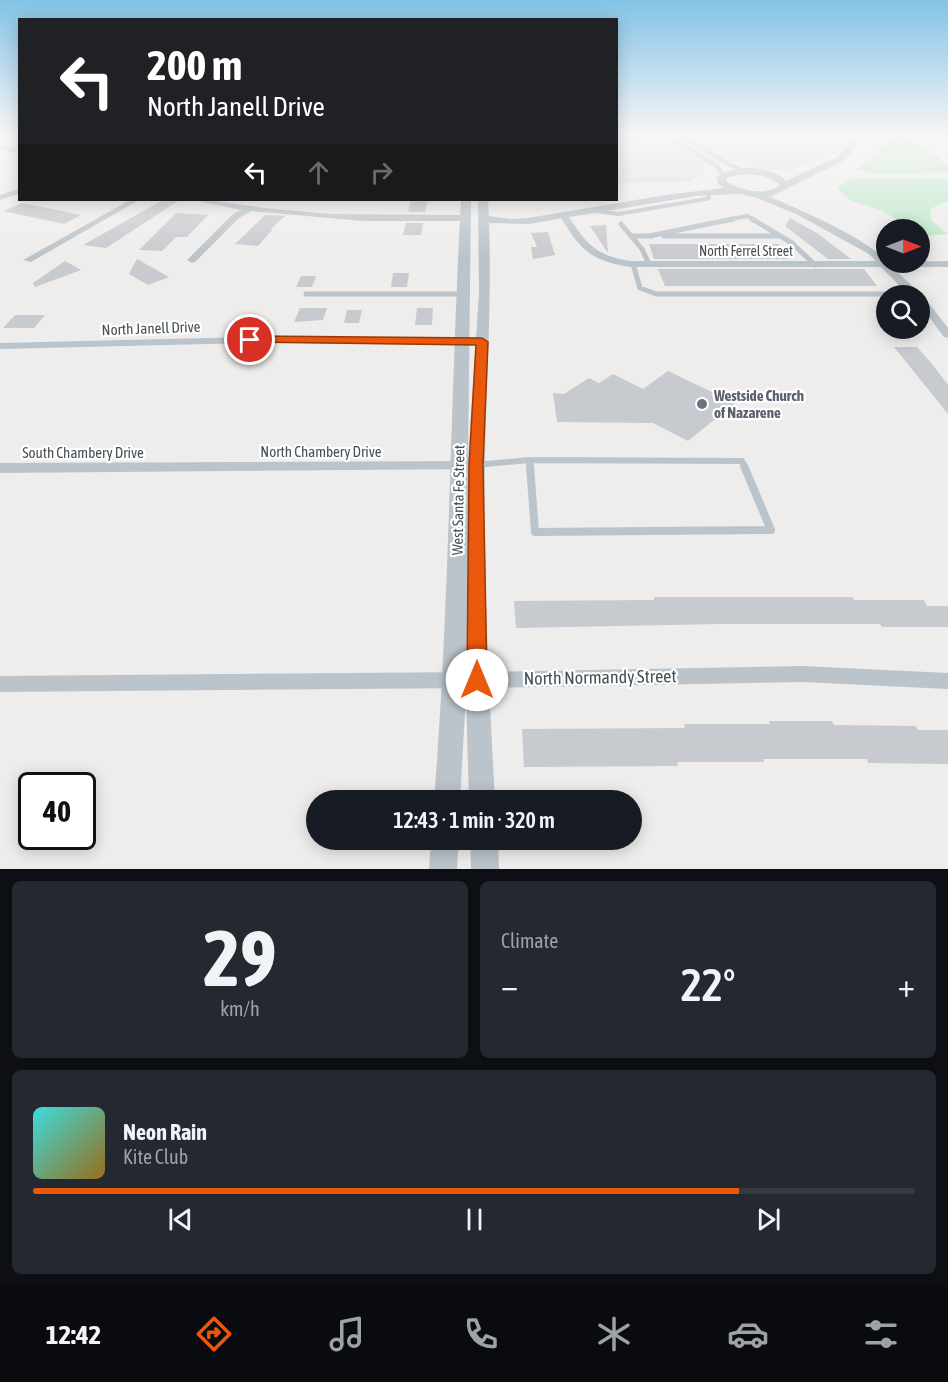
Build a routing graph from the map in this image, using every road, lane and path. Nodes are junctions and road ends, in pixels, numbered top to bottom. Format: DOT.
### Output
graph roads {
  1 [pos="730,176"];
  2 [pos="772,176"];
  3 [pos="806,176"];
  4 [pos="722,178"];
  5 [pos="784,188"];
  6 [pos="741,191"];
  7 [pos="753,193"];
  8 [pos="15,195"];
  9 [pos="0,198"];
  10 [pos="618,198"];
  11 [pos="133,201"];
  12 [pos="204,201"];
  13 [pos="579,201"];
  14 [pos="248,209"];
  15 [pos="474,209"];
  16 [pos="801,213"];
  17 [pos="564,216"];
  18 [pos="621,224"];
  19 [pos="631,236"];
  20 [pos="650,236"];
  21 [pos="781,236"];
  22 [pos="876,255"];
  23 [pos="28,260"];
  24 [pos="192,260"];
  25 [pos="633,264"];
  26 [pos="649,264"];
  27 [pos="930,264"];
  28 [pos="948,264"];
  29 [pos="815,265"];
  30 [pos="876,265"];
  31 [pos="895,273"];
  32 [pos="906,285"];
  33 [pos="306,294"];
  34 [pos="462,294"];
  35 [pos="876,296"];
  36 [pos="930,312"];
  37 [pos="948,335"];
  38 [pos="462,342"];
  39 [pos="482,342"];
  40 [pos="0,346"];
  41 [pos="530,460"];
  42 [pos="468,466"];
  43 [pos="0,468"];
  44 [pos="165,468"];
  45 [pos="477,680"];
  46 [pos="454,681"];
  47 [pos="948,681"];
  48 [pos="0,684"];
  49 [pos="448,790"];
  50 [pos="482,790"];
  51 [pos="444,850"];
  52 [pos="484,850"];
  53 [pos="443,869"];
  54 [pos="485,869"];
  1 -- 4 [label="street"];
  2 -- 5 [label="street"];
  3 -- 5 [label="street"];
  4 -- 6 [label="street"];
  4 -- 10 [label="street"];
  5 -- 7 [label="street"];
  5 -- 16 [label="street"];
  6 -- 7 [label="street"];
  6 -- 17 [label="street"];
  7 -- 16 [label="street"];
  8 -- 9 [label="street"];
  11 -- 23 [label="street"];
  12 -- 14 [label="street"];
  13 -- 15 [label="street"];
  14 -- 15 [label="street"];
  14 -- 24 [label="street"];
  15 -- 17 [label="street"];
  15 -- 34 [label="street, West Santa Fe Street"];
  15 -- 39 [label="street, West Santa Fe Street"];
  16 -- 22 [label="street"];
  17 -- 25 [label="street, North Ferrel Street"];
  18 -- 19 [label="lane"];
  19 -- 20 [label="lane"];
  19 -- 26 [label="lane"];
  20 -- 21 [label="lane"];
  20 -- 21 [label="lane"];
  21 -- 29 [label="lane"];
  25 -- 26 [label="street, North Ferrel Street"];
  25 -- 35 [label="lane"];
  26 -- 29 [label="street, North Ferrel Street"];
  27 -- 28 [label="street, North Ferrel Street"];
  29 -- 30 [label="street, North Ferrel Street"];
  31 -- 32 [label="street"];
  33 -- 34 [label="lane"];
  34 -- 38 [label="street, West Santa Fe Street"];
  36 -- 37 [label="street"];
  38 -- 39 [label="street, North Janell Drive"];
  38 -- 40 [label="street, North Janell Drive"];
  38 -- 42 [label="street, West Santa Fe Street"];
  39 -- 42 [label="street, West Santa Fe Street"];
  41 -- 41 [label="lane"];
  41 -- 42 [label="lane"];
  42 -- 44 [label="street, North Chambery Drive"];
  42 -- 45 [label="street, West Santa Fe Street"];
  42 -- 46 [label="street, West Santa Fe Street"];
  43 -- 44 [label="street, South Chambery Drive"];
  45 -- 46 [label="street, North Normandy Street"];
  45 -- 47 [label="street, North Normandy Street"];
  45 -- 50 [label="street, West Santa Fe Street"];
  46 -- 48 [label="street, North Normandy Street"];
  46 -- 49 [label="street, West Santa Fe Street"];
  51 -- 53 [label="street"];
  52 -- 54 [label="street"];
}
